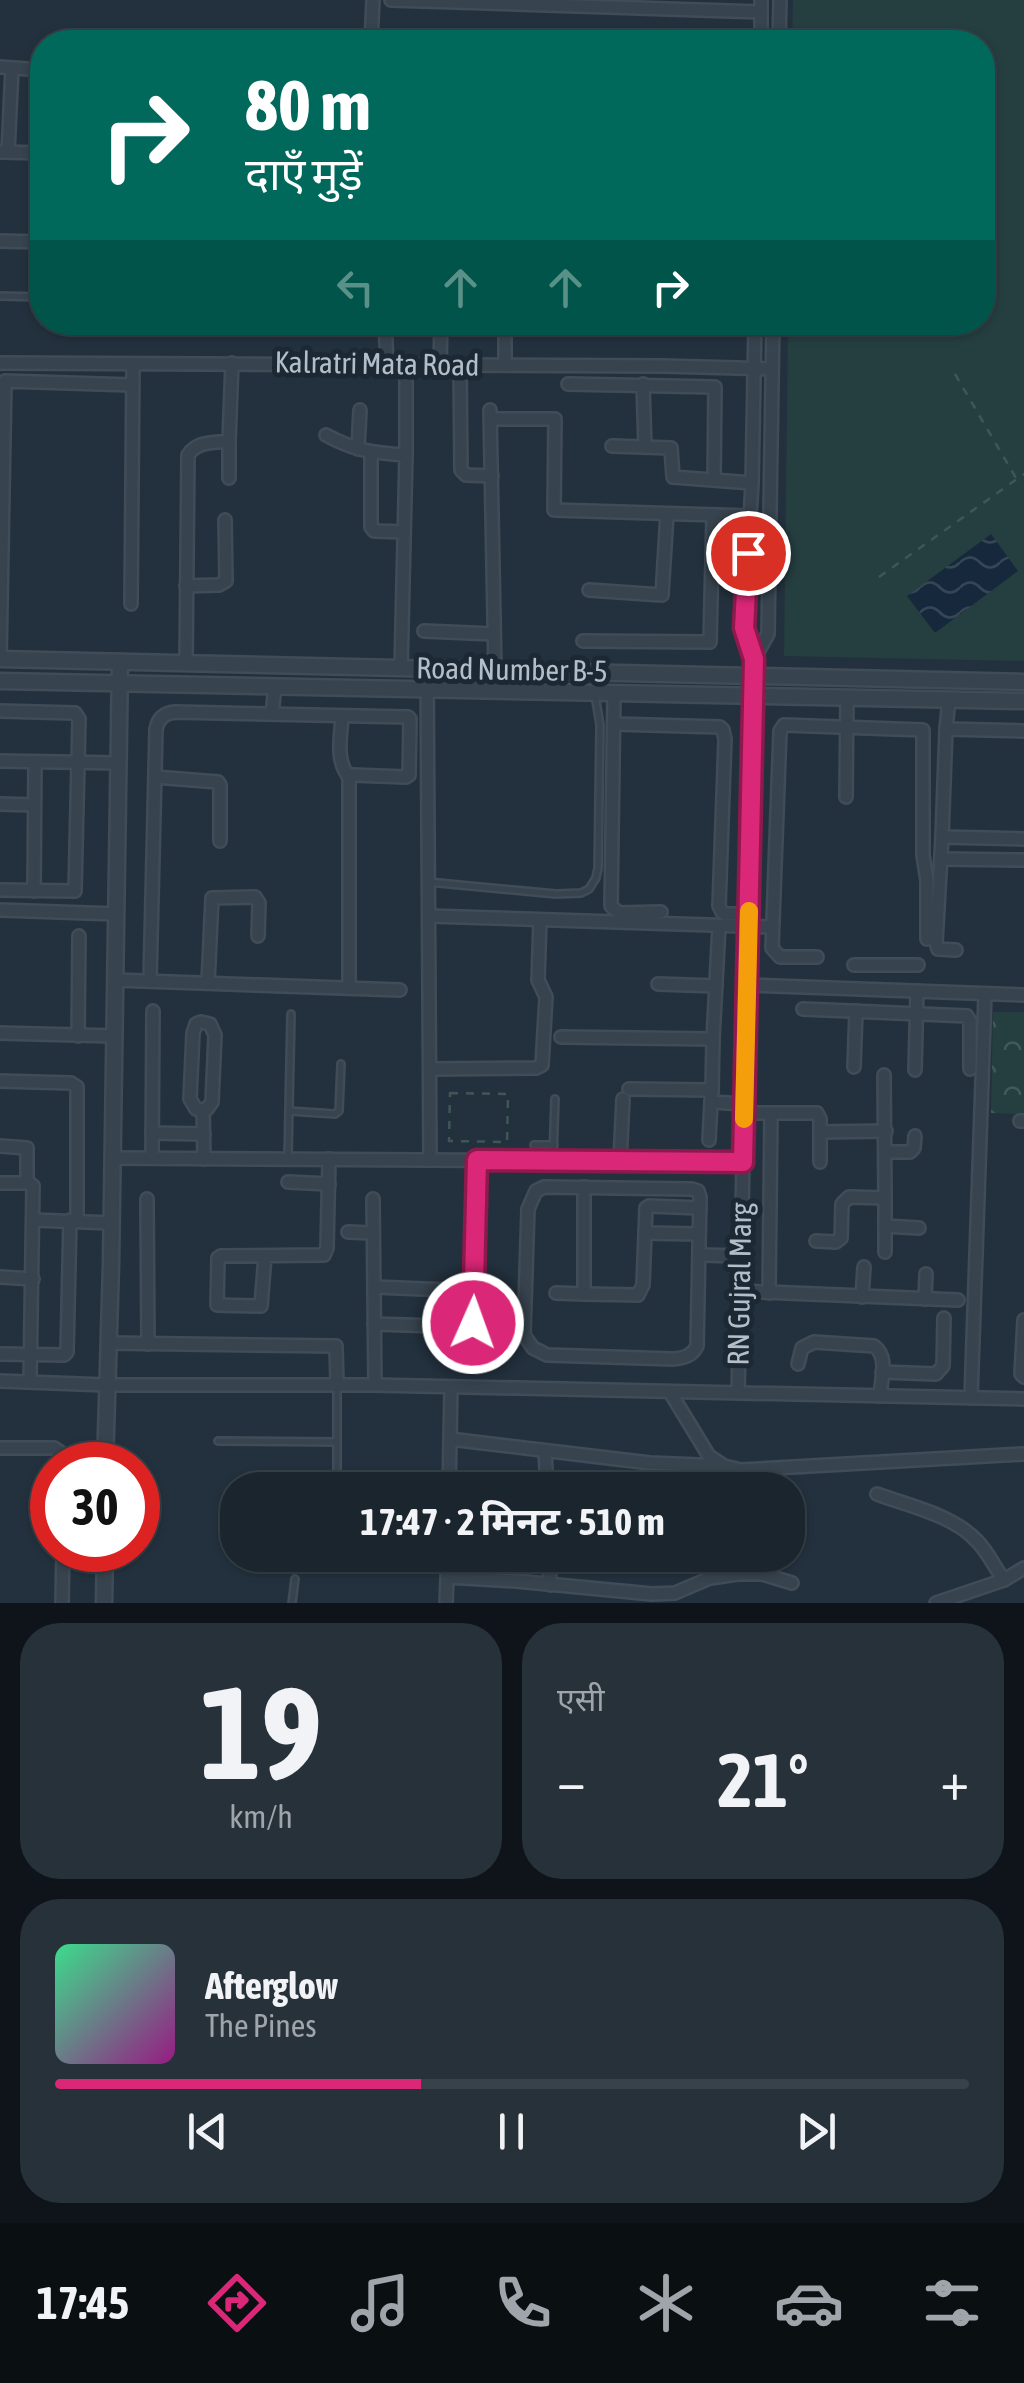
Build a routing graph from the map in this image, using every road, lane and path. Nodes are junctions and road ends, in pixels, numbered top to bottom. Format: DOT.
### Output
graph roads {
  1 [pos="373,0"];
  2 [pos="392,0"];
  3 [pos="416,0"];
  4 [pos="780,0"];
  5 [pos="761,6"];
  6 [pos="372,30"];
  7 [pos="779,30"];
  8 [pos="6,68"];
  9 [pos="4,152"];
  10 [pos="30,153"];
  11 [pos="0,241"];
  12 [pos="30,242"];
  13 [pos="0,296"];
  14 [pos="30,297"];
  15 [pos="385,335"];
  16 [pos="441,335"];
  17 [pos="505,335"];
  18 [pos="755,335"];
  19 [pos="773,335"];
  20 [pos="0,363"];
  21 [pos="232,363"];
  22 [pos="133,364"];
  23 [pos="386,365"];
  24 [pos="406,365"];
  25 [pos="440,366"];
  26 [pos="460,366"];
  27 [pos="505,366"];
  28 [pos="754,369"];
  29 [pos="772,369"];
  30 [pos="955,374"];
  31 [pos="568,384"];
  32 [pos="643,384"];
  33 [pos="132,385"];
  34 [pos="360,410"];
  35 [pos="326,435"];
  36 [pos="229,440"];
  37 [pos="612,446"];
  38 [pos="645,447"];
  39 [pos="358,450"];
  40 [pos="371,453"];
  41 [pos="406,454"];
  42 [pos="1024,474"];
  43 [pos="492,476"];
  44 [pos="229,478"];
  45 [pos="714,480"];
  46 [pos="1016,480"];
  47 [pos="752,483"];
  48 [pos="667,514"];
  49 [pos="712,515"];
  50 [pos="750,516"];
  51 [pos="225,520"];
  52 [pos="404,532"];
  53 [pos="880,577"];
  54 [pos="186,586"];
  55 [pos="588,590"];
  56 [pos="130,604"];
  57 [pos="424,631"];
  58 [pos="494,634"];
  59 [pos="583,641"];
  60 [pos="0,659"];
  61 [pos="754,659"];
  62 [pos="120,662"];
  63 [pos="186,662"];
  64 [pos="401,668"];
  65 [pos="426,669"];
  66 [pos="495,670"];
  67 [pos="754,676"];
  68 [pos="0,681"];
  69 [pos="1024,682"];
  70 [pos="120,683"];
  71 [pos="275,686"];
  72 [pos="427,689"];
  73 [pos="595,692"];
  74 [pos="614,693"];
  75 [pos="754,696"];
  76 [pos="847,697"];
  77 [pos="949,699"];
  78 [pos="1024,701"];
  79 [pos="0,711"];
  80 [pos="272,714"];
  81 [pos="342,716"];
  82 [pos="614,724"];
  83 [pos="846,726"];
  84 [pos="946,729"];
  85 [pos="1024,731"];
  86 [pos="0,760"];
  87 [pos="35,762"];
  88 [pos="78,762"];
  89 [pos="119,762"];
  90 [pos="155,777"];
  91 [pos="349,778"];
  92 [pos="846,797"];
  93 [pos="0,804"];
  94 [pos="34,805"];
  95 [pos="942,838"];
  96 [pos="1024,840"];
  97 [pos="220,841"];
  98 [pos="941,860"];
  99 [pos="1024,860"];
  100 [pos="428,882"];
  101 [pos="0,890"];
  102 [pos="34,891"];
  103 [pos="0,910"];
  104 [pos="661,912"];
  105 [pos="116,914"];
  106 [pos="429,916"];
  107 [pos="540,920"];
  108 [pos="748,921"];
  109 [pos="719,926"];
  110 [pos="772,928"];
  111 [pos="79,936"];
  112 [pos="258,936"];
  113 [pos="927,939"];
  114 [pos="956,950"];
  115 [pos="817,957"];
  116 [pos="854,965"];
  117 [pos="891,965"];
  118 [pos="918,965"];
  119 [pos="115,980"];
  120 [pos="150,981"];
  121 [pos="208,983"];
  122 [pos="658,984"];
  123 [pos="747,985"];
  124 [pos="716,986"];
  125 [pos="349,988"];
  126 [pos="400,990"];
  127 [pos="890,990"];
  128 [pos="917,991"];
  129 [pos="985,994"];
  130 [pos="1024,995"];
  131 [pos="804,1009"];
  132 [pos="856,1011"];
  133 [pos="153,1012"];
  134 [pos="916,1012"];
  135 [pos="291,1014"];
  136 [pos="0,1034"];
  137 [pos="78,1036"];
  138 [pos="114,1036"];
  139 [pos="561,1037"];
  140 [pos="713,1039"];
  141 [pos="341,1064"];
  142 [pos="854,1067"];
  143 [pos="970,1069"];
  144 [pos="430,1070"];
  145 [pos="915,1070"];
  146 [pos="884,1075"];
  147 [pos="0,1081"];
  148 [pos="711,1096"];
  149 [pos="555,1099"];
  150 [pos="744,1108"];
  151 [pos="203,1110"];
  152 [pos="288,1110"];
  153 [pos="771,1114"];
  154 [pos="886,1131"];
  155 [pos="820,1132"];
  156 [pos="152,1133"];
  157 [pos="204,1134"];
  158 [pos="915,1136"];
  159 [pos="709,1140"];
  160 [pos="475,1141"];
  161 [pos="534,1145"];
  162 [pos="554,1145"];
  163 [pos="0,1146"];
  164 [pos="886,1152"];
  165 [pos="112,1158"];
  166 [pos="152,1158"];
  167 [pos="204,1159"];
  168 [pos="329,1159"];
  169 [pos="288,1160"];
  170 [pos="430,1160"];
  171 [pos="477,1160"];
  172 [pos="554,1161"];
  173 [pos="620,1162"];
  174 [pos="743,1162"];
  175 [pos="820,1162"];
  176 [pos="0,1182"];
  177 [pos="27,1182"];
  178 [pos="288,1182"];
  179 [pos="329,1184"];
  180 [pos="584,1187"];
  181 [pos="885,1198"];
  182 [pos="148,1199"];
  183 [pos="373,1199"];
  184 [pos="700,1208"];
  185 [pos="34,1220"];
  186 [pos="74,1220"];
  187 [pos="112,1222"];
  188 [pos="885,1226"];
  189 [pos="919,1228"];
  190 [pos="348,1232"];
  191 [pos="644,1232"];
  192 [pos="374,1234"];
  193 [pos="700,1234"];
  194 [pos="816,1241"];
  195 [pos="885,1252"];
  196 [pos="700,1255"];
  197 [pos="265,1256"];
  198 [pos="741,1256"];
  199 [pos="864,1267"];
  200 [pos="926,1274"];
  201 [pos="0,1277"];
  202 [pos="32,1279"];
  203 [pos="374,1287"];
  204 [pos="474,1291"];
  205 [pos="741,1292"];
  206 [pos="556,1293"];
  207 [pos="769,1293"];
  208 [pos="584,1294"];
  209 [pos="862,1297"];
  210 [pos="924,1299"];
  211 [pos="958,1300"];
  212 [pos="944,1318"];
  213 [pos="1024,1320"];
  214 [pos="374,1324"];
  215 [pos="471,1326"];
  216 [pos="499,1327"];
  217 [pos="109,1343"];
  218 [pos="148,1344"];
  219 [pos="0,1354"];
  220 [pos="32,1354"];
  221 [pos="798,1364"];
  222 [pos="882,1372"];
  223 [pos="1024,1377"];
  224 [pos="0,1380"];
  225 [pos="30,1381"];
  226 [pos="337,1384"];
  227 [pos="106,1385"];
  228 [pos="375,1385"];
  229 [pos="451,1387"];
  230 [pos="670,1392"];
  231 [pos="738,1393"];
  232 [pos="880,1396"];
  233 [pos="971,1398"];
  234 [pos="1024,1400"];
  235 [pos="450,1439"];
  236 [pos="218,1441"];
  237 [pos="105,1442"];
  238 [pos="337,1442"];
  239 [pos="0,1448"];
  240 [pos="30,1448"];
  241 [pos="545,1450"];
  242 [pos="1024,1454"];
  243 [pos="724,1466"];
  244 [pos="337,1472"];
  245 [pos="449,1472"];
  246 [pos="546,1472"];
  247 [pos="878,1494"];
  248 [pos="1024,1568"];
  249 [pos="63,1572"];
  250 [pos="104,1572"];
  251 [pos="448,1572"];
  252 [pos="550,1572"];
  253 [pos="448,1577"];
  254 [pos="295,1579"];
  255 [pos="1004,1580"];
  256 [pos="792,1583"];
  257 [pos="550,1585"];
  258 [pos="570,1587"];
  259 [pos="673,1598"];
  260 [pos="62,1603"];
  261 [pos="104,1603"];
  262 [pos="292,1603"];
  263 [pos="446,1603"];
  264 [pos="568,1603"];
  265 [pos="936,1603"];
  1 -- 6 [label="street"];
  2 -- 3 [label="street"];
  3 -- 5 [label="street"];
  4 -- 7 [label="street"];
  8 -- 9 [label="street"];
  9 -- 10 [label="street"];
  11 -- 12 [label="street"];
  13 -- 14 [label="lane"];
  15 -- 23 [label="street"];
  16 -- 25 [label="street"];
  17 -- 27 [label="street"];
  18 -- 28 [label="street"];
  19 -- 29 [label="street"];
  20 -- 22 [label="street, Kalratri Mata Road"];
  21 -- 22 [label="street, Kalratri Mata Road"];
  21 -- 23 [label="street, Kalratri Mata Road"];
  21 -- 36 [label="street"];
  22 -- 33 [label="street"];
  23 -- 24 [label="street, Kalratri Mata Road"];
  24 -- 25 [label="street, Kalratri Mata Road"];
  24 -- 41 [label="street"];
  25 -- 26 [label="street, Kalratri Mata Road"];
  26 -- 27 [label="street, Kalratri Mata Road"];
  26 -- 43 [label="street"];
  27 -- 28 [label="street, Kalratri Mata Road"];
  28 -- 29 [label="street, Kalratri Mata Road"];
  28 -- 47 [label="street"];
  29 -- 61 [label="street"];
  30 -- 46 [label="path"];
  31 -- 32 [label="street"];
  32 -- 38 [label="street"];
  32 -- 45 [label="street"];
  33 -- 56 [label="street"];
  33 -- 60 [label="street"];
  34 -- 39 [label="street"];
  35 -- 39 [label="street"];
  36 -- 44 [label="street"];
  36 -- 54 [label="street"];
  37 -- 38 [label="street"];
  38 -- 45 [label="street"];
  39 -- 40 [label="street"];
  40 -- 41 [label="street"];
  40 -- 52 [label="street"];
  41 -- 52 [label="street"];
  42 -- 46 [label="path"];
  43 -- 48 [label="street"];
  43 -- 58 [label="street"];
  45 -- 47 [label="street"];
  46 -- 53 [label="path"];
  47 -- 50 [label="street"];
  48 -- 49 [label="street"];
  48 -- 55 [label="street"];
  49 -- 50 [label="street"];
  49 -- 59 [label="street"];
  50 -- 61 [label="street"];
  51 -- 54 [label="street"];
  52 -- 64 [label="street"];
  54 -- 63 [label="street"];
  57 -- 58 [label="street"];
  58 -- 66 [label="street"];
  60 -- 62 [label="street, Road Number B-5"];
  61 -- 67 [label="street, RN Gujral Marg"];
  62 -- 63 [label="street, Road Number B-5"];
  62 -- 70 [label="street"];
  63 -- 64 [label="street, Road Number B-5"];
  64 -- 65 [label="street, Road Number B-5"];
  65 -- 66 [label="street, Road Number B-5"];
  65 -- 72 [label="street"];
  66 -- 67 [label="street, Road Number B-5"];
  67 -- 69 [label="street, Road Number B-5"];
  67 -- 75 [label="street, RN Gujral Marg"];
  68 -- 70 [label="street"];
  70 -- 71 [label="street"];
  70 -- 89 [label="street"];
  71 -- 72 [label="street"];
  71 -- 80 [label="street"];
  72 -- 73 [label="street"];
  72 -- 100 [label="street"];
  73 -- 74 [label="street"];
  73 -- 100 [label="lane"];
  74 -- 75 [label="street"];
  74 -- 82 [label="street"];
  75 -- 76 [label="street"];
  75 -- 108 [label="street, RN Gujral Marg"];
  76 -- 77 [label="street"];
  76 -- 83 [label="street"];
  77 -- 78 [label="street"];
  77 -- 84 [label="street"];
  79 -- 88 [label="street"];
  80 -- 81 [label="street"];
  80 -- 90 [label="street"];
  81 -- 91 [label="street"];
  81 -- 91 [label="street"];
  82 -- 104 [label="street"];
  82 -- 108 [label="street"];
  83 -- 92 [label="street"];
  83 -- 110 [label="street"];
  83 -- 113 [label="street"];
  84 -- 85 [label="street"];
  84 -- 95 [label="street"];
  86 -- 87 [label="street"];
  87 -- 88 [label="street"];
  87 -- 94 [label="street"];
  88 -- 89 [label="street"];
  88 -- 102 [label="street"];
  89 -- 105 [label="street"];
  90 -- 97 [label="street"];
  90 -- 120 [label="street"];
  91 -- 125 [label="street"];
  93 -- 94 [label="street"];
  94 -- 102 [label="street"];
  95 -- 96 [label="street"];
  95 -- 98 [label="street"];
  98 -- 99 [label="street"];
  98 -- 114 [label="street"];
  100 -- 106 [label="street"];
  101 -- 102 [label="street"];
  103 -- 105 [label="street"];
  105 -- 119 [label="street"];
  106 -- 107 [label="street"];
  106 -- 144 [label="street"];
  107 -- 109 [label="street"];
  107 -- 144 [label="street"];
  108 -- 109 [label="street"];
  108 -- 110 [label="street"];
  108 -- 123 [label="street, RN Gujral Marg"];
  109 -- 124 [label="street"];
  110 -- 115 [label="street"];
  111 -- 137 [label="street"];
  112 -- 121 [label="street"];
  116 -- 117 [label="street"];
  117 -- 118 [label="street"];
  117 -- 127 [label="street"];
  119 -- 120 [label="street"];
  119 -- 138 [label="street"];
  120 -- 121 [label="street"];
  121 -- 125 [label="street"];
  122 -- 124 [label="street"];
  123 -- 127 [label="street"];
  123 -- 150 [label="street, RN Gujral Marg"];
  124 -- 140 [label="street"];
  125 -- 126 [label="street"];
  127 -- 128 [label="street"];
  128 -- 129 [label="street"];
  128 -- 134 [label="street"];
  129 -- 130 [label="street"];
  129 -- 233 [label="street"];
  131 -- 132 [label="street"];
  132 -- 134 [label="street"];
  132 -- 142 [label="street"];
  133 -- 156 [label="street"];
  134 -- 143 [label="street"];
  134 -- 145 [label="street"];
  135 -- 152 [label="lane"];
  136 -- 137 [label="street"];
  137 -- 138 [label="street"];
  138 -- 165 [label="street"];
  139 -- 140 [label="street"];
  140 -- 148 [label="street"];
  141 -- 152 [label="lane"];
  144 -- 170 [label="street"];
  146 -- 154 [label="street"];
  147 -- 186 [label="street"];
  148 -- 150 [label="street"];
  148 -- 159 [label="street"];
  148 -- 173 [label="street"];
  149 -- 162 [label="lane"];
  150 -- 153 [label="street"];
  150 -- 174 [label="street, RN Gujral Marg"];
  151 -- 151 [label="street"];
  151 -- 157 [label="street"];
  152 -- 169 [label="lane"];
  153 -- 155 [label="street"];
  153 -- 207 [label="street"];
  154 -- 155 [label="street"];
  154 -- 164 [label="street"];
  155 -- 175 [label="street"];
  156 -- 157 [label="street"];
  156 -- 166 [label="street"];
  157 -- 167 [label="street"];
  158 -- 164 [label="street"];
  160 -- 160 [label="path"];
  161 -- 162 [label="lane"];
  162 -- 172 [label="lane"];
  163 -- 177 [label="street"];
  164 -- 181 [label="street"];
  165 -- 166 [label="street"];
  165 -- 187 [label="street"];
  166 -- 167 [label="street"];
  167 -- 169 [label="street"];
  168 -- 169 [label="street"];
  168 -- 170 [label="street"];
  168 -- 179 [label="street"];
  170 -- 171 [label="street"];
  171 -- 172 [label="street"];
  171 -- 204 [label="street"];
  172 -- 173 [label="street"];
  173 -- 174 [label="street"];
  174 -- 198 [label="street, RN Gujral Marg"];
  176 -- 177 [label="street"];
  177 -- 185 [label="street"];
  178 -- 179 [label="street"];
  179 -- 197 [label="street"];
  180 -- 184 [label="street"];
  180 -- 196 [label="street"];
  180 -- 208 [label="street"];
  181 -- 188 [label="street"];
  181 -- 194 [label="street"];
  182 -- 218 [label="street"];
  183 -- 192 [label="street"];
  184 -- 191 [label="street"];
  184 -- 193 [label="street"];
  185 -- 186 [label="street"];
  185 -- 202 [label="street"];
  186 -- 187 [label="street"];
  186 -- 220 [label="street"];
  187 -- 217 [label="street"];
  188 -- 189 [label="street"];
  188 -- 195 [label="street"];
  190 -- 192 [label="street"];
  191 -- 193 [label="street"];
  191 -- 208 [label="street"];
  192 -- 203 [label="street"];
  193 -- 196 [label="street"];
  196 -- 198 [label="street"];
  197 -- 197 [label="street"];
  198 -- 205 [label="street, RN Gujral Marg"];
  199 -- 209 [label="street"];
  200 -- 210 [label="street"];
  201 -- 202 [label="street"];
  202 -- 220 [label="street"];
  203 -- 204 [label="street"];
  203 -- 214 [label="street"];
  204 -- 215 [label="street"];
  205 -- 207 [label="street"];
  205 -- 231 [label="street, RN Gujral Marg"];
  206 -- 208 [label="street"];
  207 -- 209 [label="street"];
  209 -- 210 [label="street"];
  210 -- 211 [label="street"];
  212 -- 222 [label="street"];
  213 -- 223 [label="street"];
  214 -- 215 [label="street"];
  214 -- 228 [label="street"];
  215 -- 216 [label="street"];
  217 -- 218 [label="street"];
  217 -- 227 [label="street"];
  218 -- 226 [label="street"];
  219 -- 220 [label="street"];
  220 -- 225 [label="street"];
  221 -- 222 [label="street"];
  222 -- 232 [label="street"];
  224 -- 225 [label="street"];
  225 -- 227 [label="street"];
  226 -- 227 [label="street"];
  226 -- 228 [label="street"];
  226 -- 238 [label="lane"];
  227 -- 237 [label="street"];
  228 -- 229 [label="street"];
  229 -- 230 [label="street"];
  229 -- 235 [label="street"];
  230 -- 231 [label="street"];
  230 -- 243 [label="street"];
  231 -- 232 [label="street"];
  232 -- 233 [label="street"];
  233 -- 234 [label="street"];
  235 -- 241 [label="street"];
  235 -- 245 [label="street"];
  236 -- 238 [label="lane"];
  238 -- 244 [label="lane"];
  239 -- 240 [label="street"];
  241 -- 243 [label="street"];
  241 -- 246 [label="street"];
  242 -- 243 [label="street"];
  247 -- 255 [label="street"];
  248 -- 255 [label="street"];
  249 -- 260 [label="street"];
  250 -- 261 [label="street"];
  251 -- 253 [label="street"];
  252 -- 257 [label="street"];
  253 -- 257 [label="street"];
  253 -- 263 [label="street"];
  254 -- 262 [label="lane"];
  255 -- 265 [label="street"];
  256 -- 259 [label="street"];
  257 -- 258 [label="street"];
  258 -- 259 [label="street"];
  258 -- 264 [label="street"];
}
